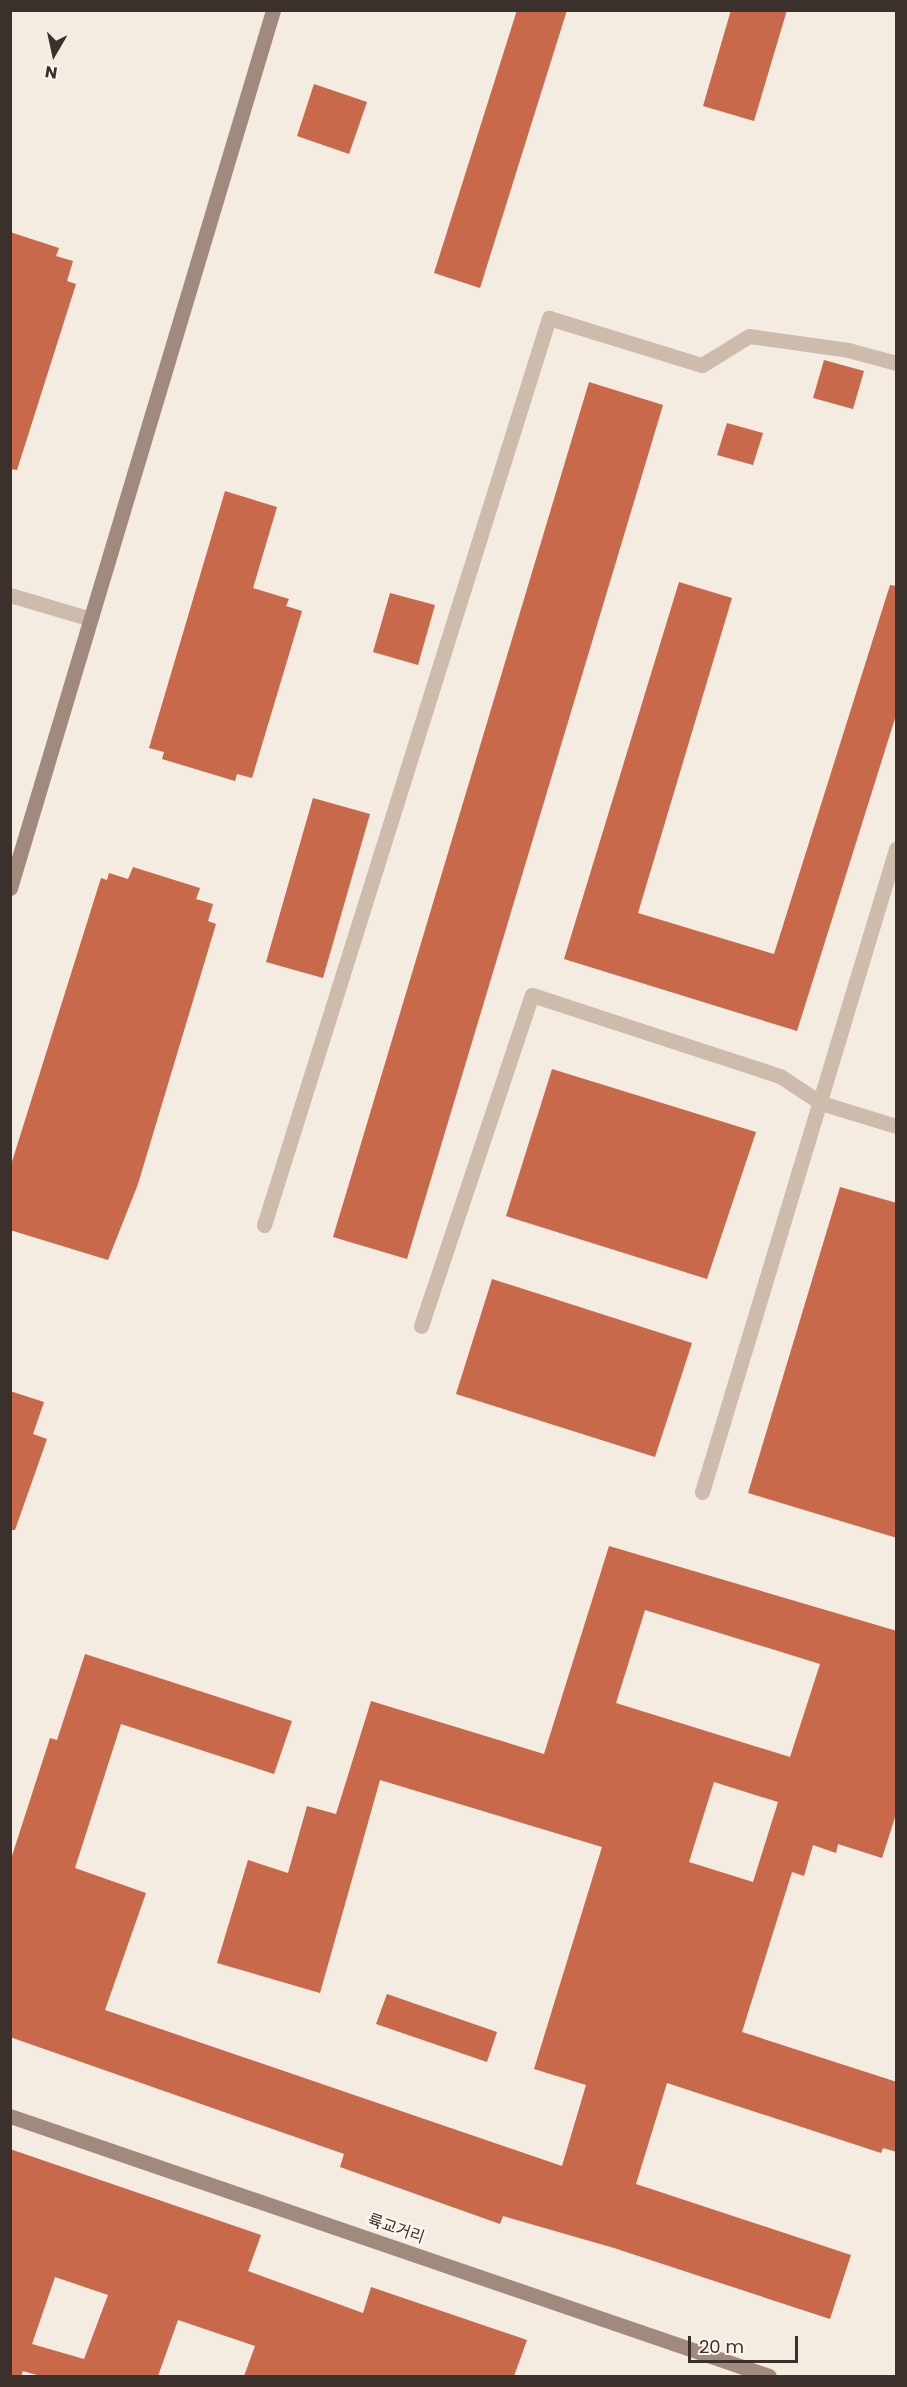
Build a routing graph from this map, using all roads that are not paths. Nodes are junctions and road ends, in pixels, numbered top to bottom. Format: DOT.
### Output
graph roads {
  1 [pos="273,10"];
  2 [pos="897,363"];
  3 [pos="10,595"];
  4 [pos="91,619"];
  5 [pos="897,849"];
  6 [pos="10,888"];
  7 [pos="821,1103"];
  8 [pos="897,1126"];
  9 [pos="264,1225"];
  10 [pos="421,1326"];
  11 [pos="702,1492"];
  12 [pos="10,2116"];
  13 [pos="769,2376"];
  1 -- 4 [label="street"];
  2 -- 9 [label="street"];
  3 -- 4 [label="street"];
  4 -- 6 [label="street"];
  5 -- 7 [label="street"];
  7 -- 8 [label="street"];
  7 -- 10 [label="street"];
  7 -- 11 [label="street"];
  12 -- 13 [label="street, 륙교거리"];
}
